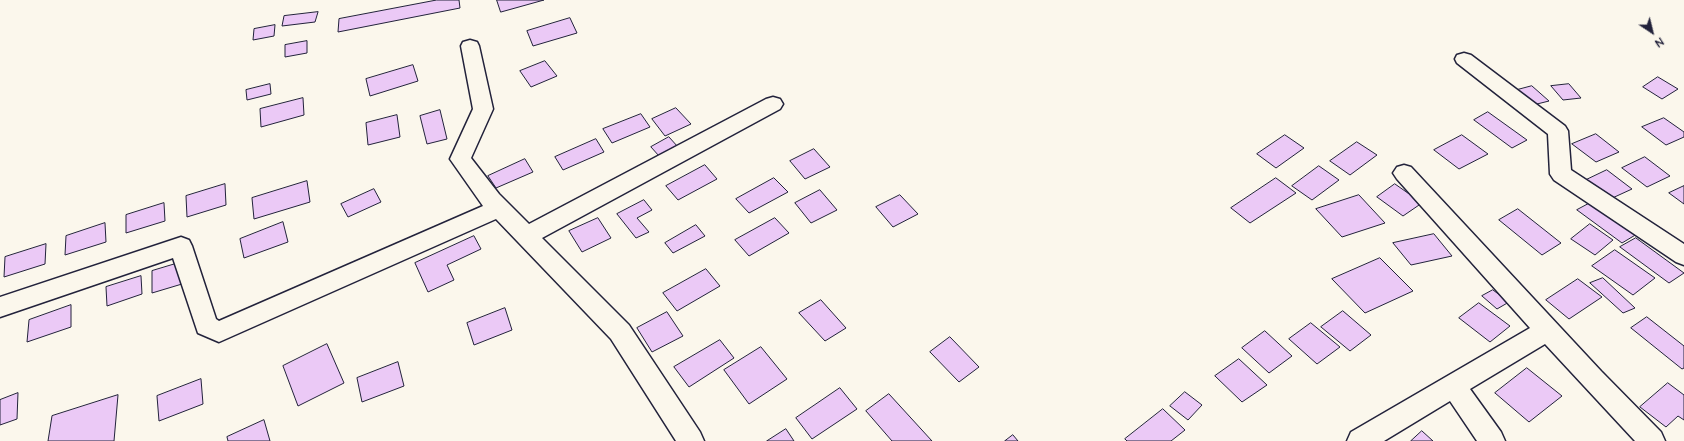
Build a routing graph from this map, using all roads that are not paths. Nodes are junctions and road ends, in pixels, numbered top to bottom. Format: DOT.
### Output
graph roads {
  1 [pos="470,46"];
  2 [pos="1464,59"];
  3 [pos="773,104"];
  4 [pos="1404,173"];
  5 [pos="499,208"];
  6 [pos="526,236"];
  7 [pos="1682,253"];
  8 [pos="0,307"];
  9 [pos="1547,330"];
  10 [pos="1453,386"];
  11 [pos="691,441"];
  12 [pos="1360,441"];
  13 [pos="1492,441"];
  14 [pos="1652,441"];
  1 -- 5 [label="street"];
  2 -- 7 [label="street"];
  3 -- 6 [label="street"];
  4 -- 9 [label="street"];
  5 -- 6 [label="street"];
  5 -- 8 [label="street"];
  6 -- 11 [label="street"];
  9 -- 10 [label="street"];
  9 -- 14 [label="street"];
  10 -- 12 [label="street"];
  10 -- 13 [label="street"];
}
